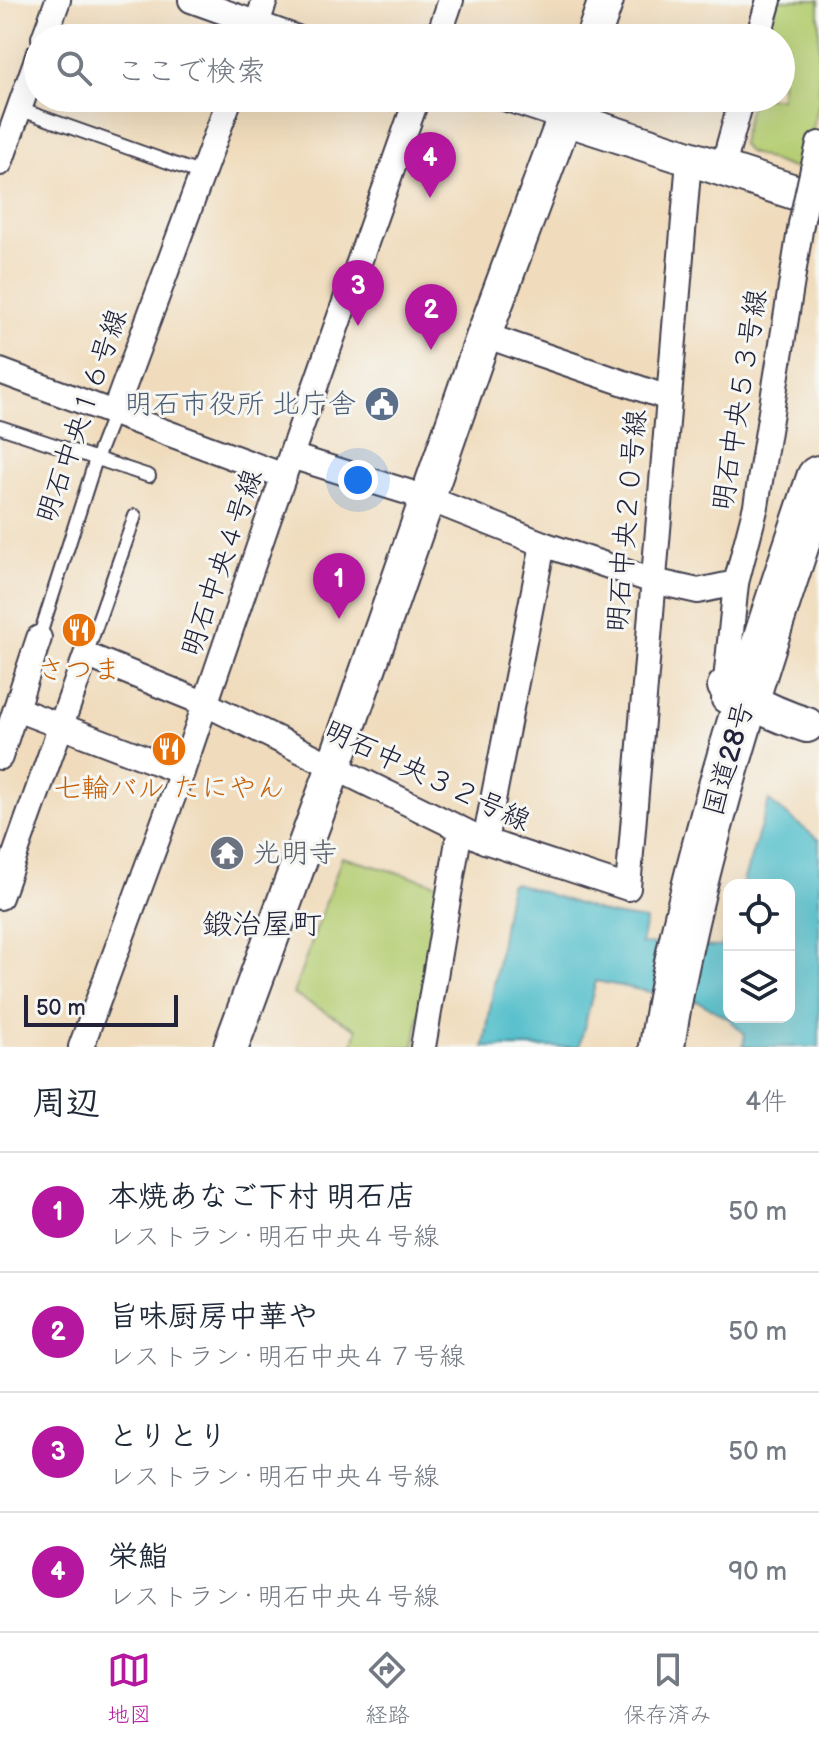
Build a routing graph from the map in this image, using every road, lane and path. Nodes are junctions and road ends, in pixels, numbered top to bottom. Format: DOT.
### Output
graph roads {
  1 [pos="58,0"];
  2 [pos="191,0"];
  3 [pos="265,0"];
  4 [pos="451,0"];
  5 [pos="606,0"];
  6 [pos="769,0"];
  7 [pos="49,24"];
  8 [pos="240,24"];
  9 [pos="256,24"];
  10 [pos="443,24"];
  11 [pos="598,24"];
  12 [pos="762,24"];
  13 [pos="24,95"];
  14 [pos="19,109"];
  15 [pos="24,111"];
  16 [pos="27,112"];
  17 [pos="225,112"];
  18 [pos="412,112"];
  19 [pos="567,112"];
  20 [pos="577,112"];
  21 [pos="738,112"];
  22 [pos="819,144"];
  23 [pos="689,160"];
  24 [pos="0,163"];
  25 [pos="722,170"];
  26 [pos="202,174"];
  27 [pos="811,198"];
  28 [pos="484,335"];
  29 [pos="0,371"];
  30 [pos="668,398"];
  31 [pos="114,413"];
  32 [pos="0,427"];
  33 [pos="96,459"];
  34 [pos="288,466"];
  35 [pos="149,476"];
  36 [pos="819,478"];
  37 [pos="427,498"];
  38 [pos="135,516"];
  39 [pos="543,544"];
  40 [pos="653,581"];
  41 [pos="736,583"];
  42 [pos="39,638"];
  43 [pos="86,655"];
  44 [pos="735,693"];
  45 [pos="206,704"];
  46 [pos="8,706"];
  47 [pos="813,723"];
  48 [pos="61,726"];
  49 [pos="0,757"];
  50 [pos="334,767"];
  51 [pos="182,772"];
  52 [pos="460,829"];
  53 [pos="485,841"];
  54 [pos="628,888"];
  55 [pos="0,897"];
  56 [pos="664,1034"];
  57 [pos="81,1047"];
  58 [pos="231,1047"];
  59 [pos="423,1047"];
  1 -- 7 [label="street"];
  2 -- 8 [label="street"];
  3 -- 9 [label="street"];
  4 -- 10 [label="street"];
  5 -- 11 [label="street"];
  6 -- 12 [label="street"];
  13 -- 14 [label="street"];
  14 -- 15 [label="lane"];
  14 -- 24 [label="street"];
  16 -- 26 [label="lane"];
  17 -- 26 [label="street, 明石中央１６号線"];
  18 -- 34 [label="street, 明石中央４号線"];
  19 -- 28 [label="street"];
  20 -- 23 [label="street"];
  21 -- 25 [label="street"];
  22 -- 27 [label="street, 明石中央５３号線"];
  23 -- 25 [label="street"];
  23 -- 30 [label="street, 明石中央２０号線"];
  25 -- 27 [label="street"];
  26 -- 31 [label="street, 明石中央１６号線"];
  27 -- 41 [label="street, 明石中央５３号線"];
  28 -- 30 [label="street"];
  28 -- 37 [label="street"];
  29 -- 31 [label="street"];
  30 -- 40 [label="street, 明石中央２０号線"];
  31 -- 33 [label="lane, 明石中央１６号線"];
  31 -- 34 [label="street"];
  32 -- 33 [label="lane"];
  33 -- 35 [label="lane"];
  33 -- 42 [label="lane, 明石中央１６号線"];
  34 -- 37 [label="street"];
  34 -- 45 [label="street, 明石中央４号線"];
  36 -- 44 [label="highway, 国道28号"];
  37 -- 39 [label="street"];
  37 -- 50 [label="street"];
  38 -- 43 [label="lane"];
  39 -- 40 [label="street"];
  39 -- 53 [label="street"];
  40 -- 41 [label="street"];
  40 -- 54 [label="street, 明石中央２０号線"];
  41 -- 44 [label="street, 明石中央５３号線"];
  42 -- 46 [label="street, 明石中央１６号線"];
  43 -- 45 [label="street, 明石中央３２号線"];
  43 -- 48 [label="street"];
  44 -- 47 [label="street"];
  44 -- 56 [label="highway, 国道28号"];
  45 -- 50 [label="street, 明石中央３２号線"];
  45 -- 51 [label="street, 明石中央４号線"];
  46 -- 48 [label="street"];
  46 -- 49 [label="street, 明石中央１６号線"];
  48 -- 51 [label="street"];
  48 -- 55 [label="street"];
  50 -- 52 [label="street, 明石中央３２号線"];
  50 -- 58 [label="street"];
  51 -- 57 [label="street, 明石中央４号線"];
  52 -- 53 [label="street, 明石中央３２号線"];
  52 -- 59 [label="street"];
  53 -- 54 [label="street, 明石中央３２号線"];
}
